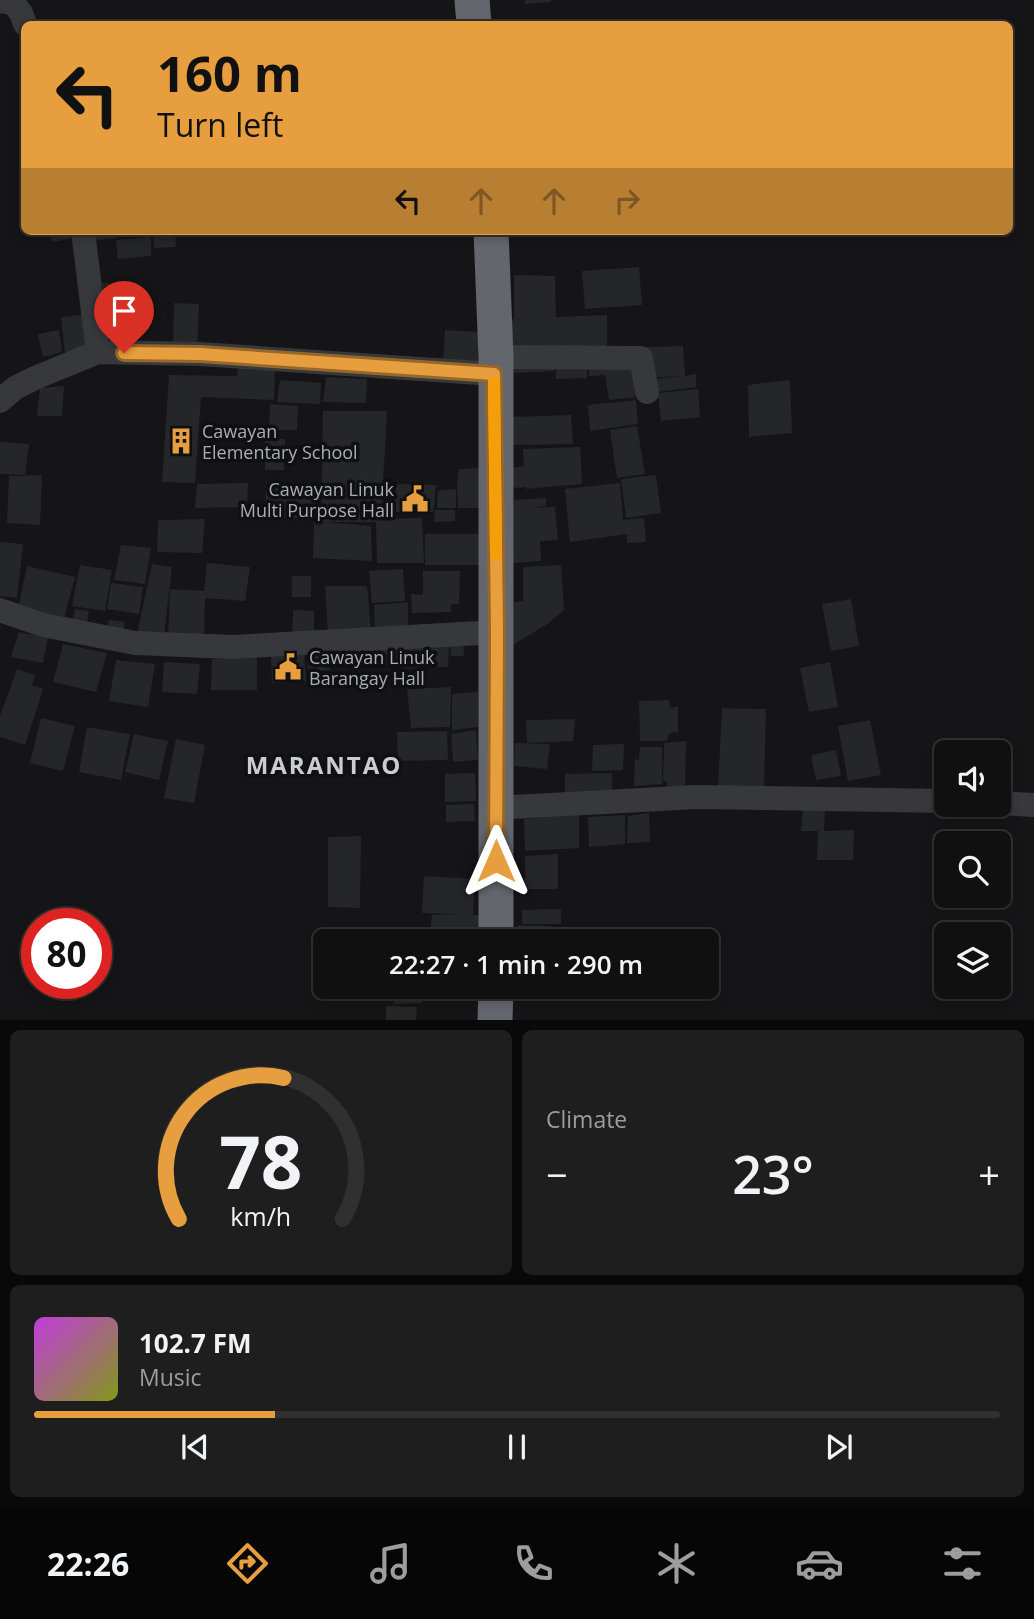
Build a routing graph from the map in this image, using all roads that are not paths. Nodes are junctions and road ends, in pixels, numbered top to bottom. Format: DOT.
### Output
graph roads {
  1 [pos="472,0"];
  2 [pos="0,1"];
  3 [pos="24,21"];
  4 [pos="474,21"];
  5 [pos="83,235"];
  6 [pos="491,235"];
  7 [pos="98,352"];
  8 [pos="495,365"];
  9 [pos="647,391"];
  10 [pos="0,401"];
  11 [pos="0,610"];
  12 [pos="497,632"];
  13 [pos="934,801"];
  14 [pos="1011,804"];
  15 [pos="1034,805"];
  16 [pos="496,808"];
  17 [pos="496,929"];
  18 [pos="496,999"];
  19 [pos="495,1020"];
  1 -- 4 [label="highway"];
  2 -- 3 [label="street"];
  5 -- 7 [label="street"];
  6 -- 8 [label="highway"];
  7 -- 8 [label="street"];
  7 -- 10 [label="street"];
  8 -- 9 [label="street"];
  8 -- 12 [label="highway"];
  11 -- 12 [label="street"];
  12 -- 16 [label="highway"];
  13 -- 16 [label="street"];
  14 -- 15 [label="street"];
  16 -- 17 [label="highway"];
  18 -- 19 [label="highway"];
}
